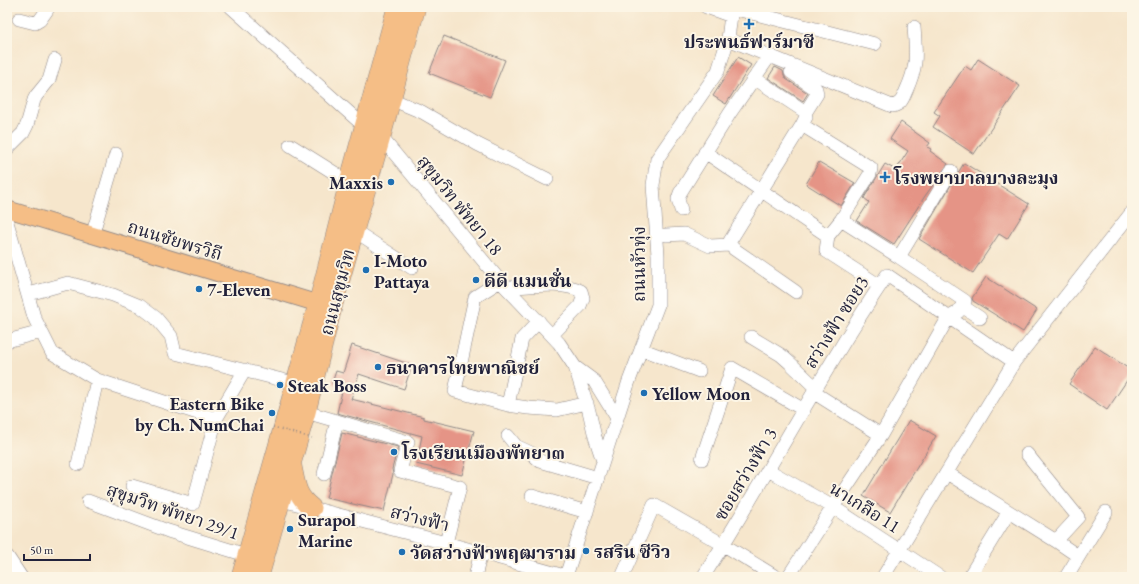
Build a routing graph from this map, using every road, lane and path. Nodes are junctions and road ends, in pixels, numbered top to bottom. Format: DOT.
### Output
graph roads {
  1 [pos="231,7"];
  2 [pos="397,7"];
  3 [pos="416,7"];
  4 [pos="706,7"];
  5 [pos="47,8"];
  6 [pos="732,10"];
  7 [pos="19,19"];
  8 [pos="914,27"];
  9 [pos="728,39"];
  10 [pos="875,44"];
  11 [pos="769,57"];
  12 [pos="55,60"];
  13 [pos="791,72"];
  14 [pos="754,78"];
  15 [pos="391,99"];
  16 [pos="803,119"];
  17 [pos="364,126"];
  18 [pos="381,137"];
  19 [pos="290,145"];
  20 [pos="7,149"];
  21 [pos="705,152"];
  22 [pos="116,154"];
  23 [pos="951,171"];
  24 [pos="547,179"];
  25 [pos="349,182"];
  26 [pos="761,190"];
  27 [pos="7,210"];
  28 [pos="681,210"];
  29 [pos="1132,212"];
  30 [pos="840,220"];
  31 [pos="7,222"];
  32 [pos="354,231"];
  33 [pos="666,235"];
  34 [pos="92,236"];
  35 [pos="828,236"];
  36 [pos="730,245"];
  37 [pos="899,257"];
  38 [pos="412,268"];
  39 [pos="884,280"];
  40 [pos="503,284"];
  41 [pos="796,292"];
  42 [pos="29,294"];
  43 [pos="964,304"];
  44 [pos="325,306"];
  45 [pos="948,318"];
  46 [pos="980,318"];
  47 [pos="539,321"];
  48 [pos="41,332"];
  49 [pos="552,335"];
  50 [pos="751,337"];
  51 [pos="7,341"];
  52 [pos="641,349"];
  53 [pos="1014,362"];
  54 [pos="575,367"];
  55 [pos="245,370"];
  56 [pos="699,371"];
  57 [pos="97,380"];
  58 [pos="294,383"];
  59 [pos="815,390"];
  60 [pos="586,403"];
  61 [pos="508,405"];
  62 [pos="804,410"];
  63 [pos="306,412"];
  64 [pos="616,418"];
  65 [pos="216,419"];
  66 [pos="337,421"];
  67 [pos="273,427"];
  68 [pos="881,435"];
  69 [pos="508,436"];
  70 [pos="312,438"];
  71 [pos="1027,454"];
  72 [pos="702,459"];
  73 [pos="603,461"];
  74 [pos="292,463"];
  75 [pos="78,464"];
  76 [pos="768,470"];
  77 [pos="947,473"];
  78 [pos="324,474"];
  79 [pos="598,478"];
  80 [pos="132,486"];
  81 [pos="263,495"];
  82 [pos="532,496"];
  83 [pos="282,500"];
  84 [pos="88,501"];
  85 [pos="832,507"];
  86 [pos="312,508"];
  87 [pos="587,512"];
  88 [pos="1009,512"];
  89 [pos="1106,512"];
  90 [pos="1056,541"];
  91 [pos="446,543"];
  92 [pos="724,545"];
  93 [pos="899,550"];
  94 [pos="481,552"];
  95 [pos="246,555"];
  96 [pos="1078,556"];
  97 [pos="9,563"];
  98 [pos="20,577"];
  99 [pos="241,577"];
  100 [pos="259,577"];
  101 [pos="475,577"];
  102 [pos="567,577"];
  103 [pos="622,577"];
  104 [pos="703,577"];
  105 [pos="776,577"];
  106 [pos="788,577"];
  107 [pos="883,577"];
  108 [pos="940,577"];
  109 [pos="969,577"];
  110 [pos="1066,577"];
  1 -- 17 [label="street"];
  2 -- 17 [label="highway, ถนนสุขุมวิท"];
  3 -- 15 [label="highway, ถนนสุขุมวิท"];
  4 -- 6 [label="street"];
  5 -- 7 [label="street"];
  6 -- 9 [label="street, ถนนหัวทุ่ง"];
  6 -- 10 [label="street"];
  8 -- 11 [label="street"];
  9 -- 11 [label="street"];
  9 -- 52 [label="street, ถนนหัวทุ่ง"];
  11 -- 14 [label="street"];
  12 -- 20 [label="street"];
  13 -- 16 [label="street"];
  14 -- 16 [label="street"];
  14 -- 21 [label="street"];
  15 -- 18 [label="highway, ถนนสุขุมวิท"];
  15 -- 24 [label="street"];
  16 -- 26 [label="street"];
  16 -- 30 [label="street"];
  17 -- 25 [label="highway, ถนนสุขุมวิท"];
  18 -- 32 [label="highway, ถนนสุขุมวิท"];
  18 -- 40 [label="street, สุขุมวิท พัทยา 18"];
  19 -- 25 [label="street"];
  21 -- 26 [label="street"];
  21 -- 28 [label="street"];
  22 -- 34 [label="street"];
  23 -- 37 [label="street"];
  25 -- 44 [label="highway, ถนนสุขุมวิท"];
  26 -- 35 [label="street"];
  26 -- 36 [label="street"];
  27 -- 34 [label="main road, ถนนชัยพรวิถี"];
  29 -- 53 [label="street"];
  30 -- 35 [label="street"];
  30 -- 37 [label="street"];
  31 -- 42 [label="street"];
  32 -- 38 [label="street"];
  32 -- 44 [label="highway, ถนนสุขุมวิท"];
  33 -- 36 [label="street"];
  34 -- 44 [label="main road, ถนนชัยพรวิถี"];
  35 -- 39 [label="street"];
  36 -- 41 [label="street"];
  37 -- 43 [label="street"];
  39 -- 45 [label="street"];
  39 -- 59 [label="street, สว่างฟ้า ซอย3"];
  40 -- 47 [label="street, สุขุมวิท พัทยา 18"];
  40 -- 49 [label="street"];
  40 -- 61 [label="street"];
  42 -- 48 [label="street"];
  42 -- 55 [label="street"];
  43 -- 45 [label="street"];
  43 -- 46 [label="street"];
  44 -- 58 [label="highway, ถนนสุขุมวิท"];
  44 -- 63 [label="highway, ถนนสุขุมวิท"];
  45 -- 53 [label="street"];
  45 -- 68 [label="street"];
  47 -- 49 [label="street, สุขุมวิท พัทยา 18"];
  47 -- 61 [label="street"];
  48 -- 51 [label="street"];
  48 -- 57 [label="street"];
  49 -- 54 [label="street, สุขุมวิท พัทยา 18"];
  50 -- 59 [label="street"];
  52 -- 56 [label="street"];
  52 -- 64 [label="street, ถนนหัวทุ่ง"];
  53 -- 77 [label="street"];
  54 -- 60 [label="street, สุขุมวิท พัทยา 18"];
  54 -- 64 [label="street, สุขุมวิท พัทยา 18"];
  55 -- 58 [label="street"];
  55 -- 65 [label="street"];
  57 -- 65 [label="street"];
  57 -- 75 [label="street"];
  58 -- 81 [label="highway, ถนนสุขุมวิท"];
  59 -- 62 [label="street, ซอยสว่างฟ้า 3"];
  59 -- 68 [label="street"];
  60 -- 61 [label="street"];
  60 -- 73 [label="street, สุขุมวิท พัทยา 18"];
  62 -- 72 [label="street"];
  62 -- 76 [label="street, ซอยสว่างฟ้า 3"];
  63 -- 66 [label="street"];
  63 -- 74 [label="highway, ถนนสุขุมวิท"];
  64 -- 73 [label="street, ถนนหัวทุ่ง"];
  65 -- 80 [label="street"];
  66 -- 78 [label="street"];
  66 -- 91 [label="street"];
  67 -- 70 [label="path, bridge"];
  68 -- 85 [label="street"];
  69 -- 79 [label="street"];
  71 -- 90 [label="street"];
  73 -- 79 [label="street, ถนนหัวทุ่ง"];
  74 -- 83 [label="highway, ถนนสุขุมวิท"];
  74 -- 86 [label="highway"];
  76 -- 85 [label="street, นาเกลือ 11"];
  76 -- 92 [label="street, ซอยสว่างฟ้า 3"];
  77 -- 88 [label="street"];
  77 -- 93 [label="street"];
  79 -- 87 [label="street, ถนนหัวทุ่ง"];
  81 -- 83 [label="street, สว่างฟ้า"];
  81 -- 95 [label="highway, ถนนสุขุมวิท"];
  82 -- 87 [label="street"];
  83 -- 86 [label="street, สว่างฟ้า"];
  83 -- 100 [label="highway, ถนนสุขุมวิท"];
  84 -- 95 [label="street, สุขุมวิท พัทยา 29/1"];
  85 -- 93 [label="street, นาเกลือ 11"];
  85 -- 106 [label="street"];
  86 -- 91 [label="street, สว่างฟ้า"];
  87 -- 102 [label="street, ถนนหัวทุ่ง"];
  88 -- 90 [label="street"];
  88 -- 109 [label="street"];
  89 -- 96 [label="street"];
  90 -- 96 [label="street"];
  91 -- 94 [label="street, สว่างฟ้า"];
  92 -- 103 [label="street"];
  92 -- 104 [label="street, ซอยสว่างฟ้า 3"];
  92 -- 105 [label="street"];
  93 -- 107 [label="street"];
  93 -- 108 [label="street, นาเกลือ 11"];
  94 -- 101 [label="street"];
  94 -- 102 [label="street, สว่างฟ้า"];
  95 -- 99 [label="highway, ถนนสุขุมวิท"];
  96 -- 110 [label="street"];
  97 -- 98 [label="street"];
}
